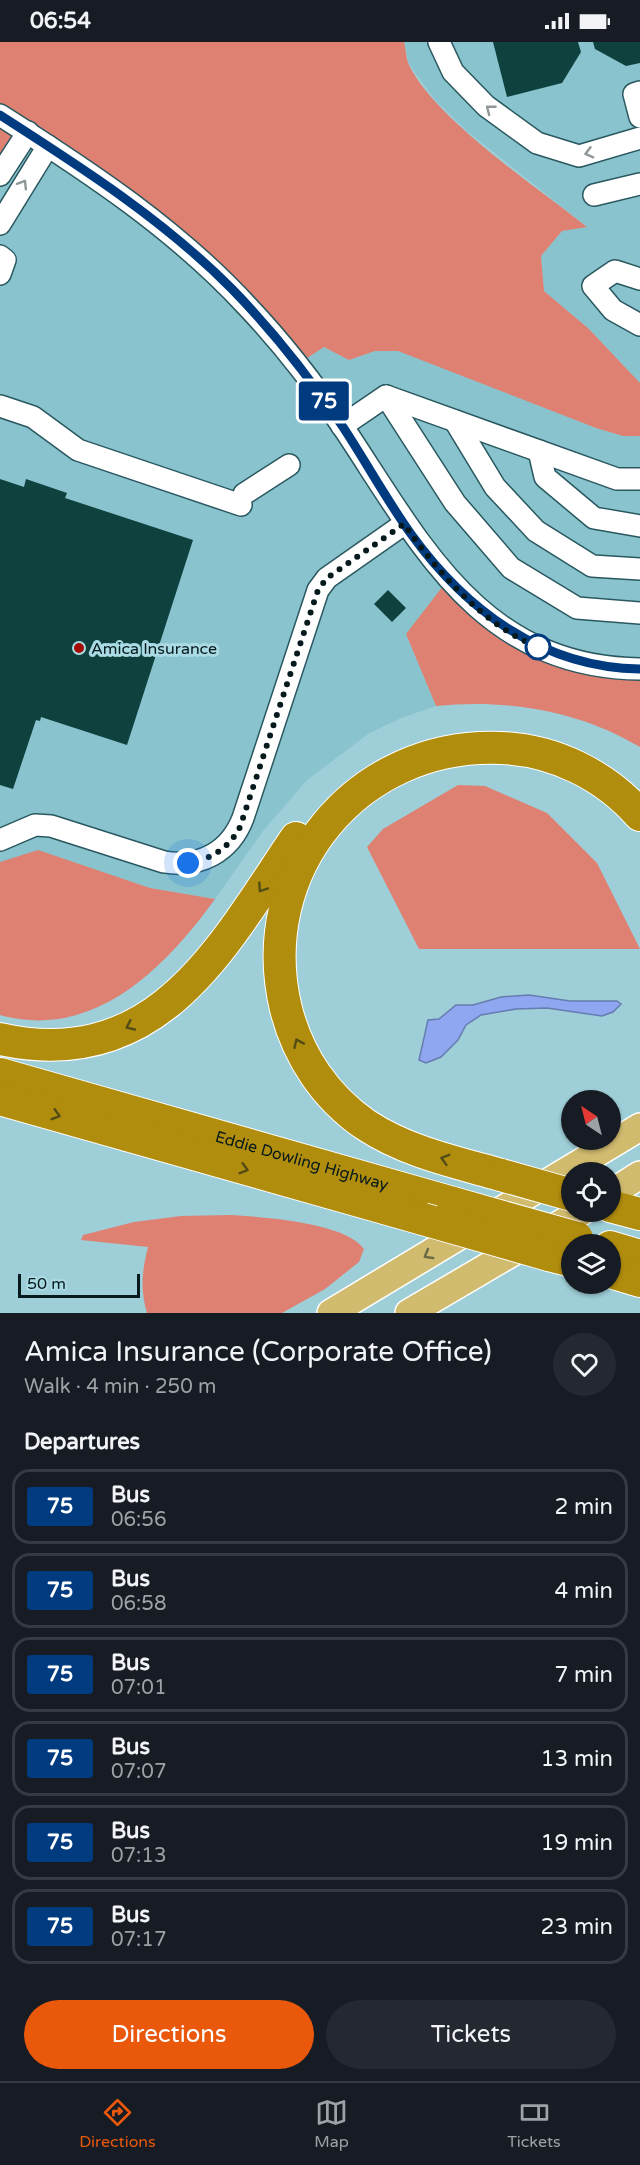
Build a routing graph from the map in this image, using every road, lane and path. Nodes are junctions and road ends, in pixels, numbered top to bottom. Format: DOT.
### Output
graph roads {
  1 [pos="439,42"];
  2 [pos="640,92"];
  3 [pos="0,115"];
  4 [pos="640,117"];
  5 [pos="28,132"];
  6 [pos="640,138"];
  7 [pos="48,146"];
  8 [pos="0,175"];
  9 [pos="640,184"];
  10 [pos="594,195"];
  11 [pos="0,224"];
  12 [pos="0,256"];
  13 [pos="0,274"];
  14 [pos="640,279"];
  15 [pos="640,325"];
  16 [pos="386,396"];
  17 [pos="0,406"];
  18 [pos="455,421"];
  19 [pos="342,426"];
  20 [pos="539,451"];
  21 [pos="289,465"];
  22 [pos="640,479"];
  23 [pos="404,524"];
  24 [pos="640,526"];
  25 [pos="640,569"];
  26 [pos="640,613"];
  27 [pos="640,669"];
  28 [pos="640,788"];
  29 [pos="640,815"];
  30 [pos="0,840"];
  31 [pos="0,1040"];
  32 [pos="0,1059"];
  33 [pos="0,1074"];
  34 [pos="0,1099"];
  35 [pos="159,1120"];
  36 [pos="640,1127"];
  37 [pos="640,1175"];
  38 [pos="621,1187"];
  39 [pos="561,1192"];
  40 [pos="621,1209"];
  41 [pos="640,1214"];
  42 [pos="561,1237"];
  43 [pos="561,1240"];
  44 [pos="561,1248"];
  45 [pos="621,1250"];
  46 [pos="640,1256"];
  47 [pos="621,1275"];
  48 [pos="640,1281"];
  49 [pos="331,1313"];
  50 [pos="409,1313"];
  6 -- 1 [label="street, one-way"];
  2 -- 4 [label="street"];
  3 -- 5 [label="street"];
  5 -- 7 [label="street"];
  5 -- 8 [label="street"];
  11 -- 7 [label="street, one-way"];
  7 -- 19 [label="street"];
  9 -- 10 [label="street"];
  12 -- 13 [label="street"];
  14 -- 15 [label="street"];
  16 -- 18 [label="street"];
  16 -- 19 [label="street"];
  16 -- 26 [label="street"];
  17 -- 21 [label="street"];
  18 -- 20 [label="street"];
  18 -- 25 [label="street"];
  19 -- 23 [label="street"];
  20 -- 22 [label="street"];
  20 -- 24 [label="street"];
  23 -- 27 [label="street"];
  23 -- 30 [label="street"];
  28 -- 31 [label="highway, one-way"];
  39 -- 29 [label="highway, one-way, bridge"];
  32 -- 35 [label="highway"];
  33 -- 35 [label="highway, Eddie Dowling Highway"];
  34 -- 43 [label="highway, Eddie Dowling Highway, one-way, bridge"];
  35 -- 42 [label="highway, Eddie Dowling Highway, bridge"];
  36 -- 49 [label="main road, one-way"];
  37 -- 38 [label="main road"];
  40 -- 41 [label="highway"];
  44 -- 50 [label="main road"];
  45 -- 46 [label="highway"];
  47 -- 48 [label="highway"];
}
